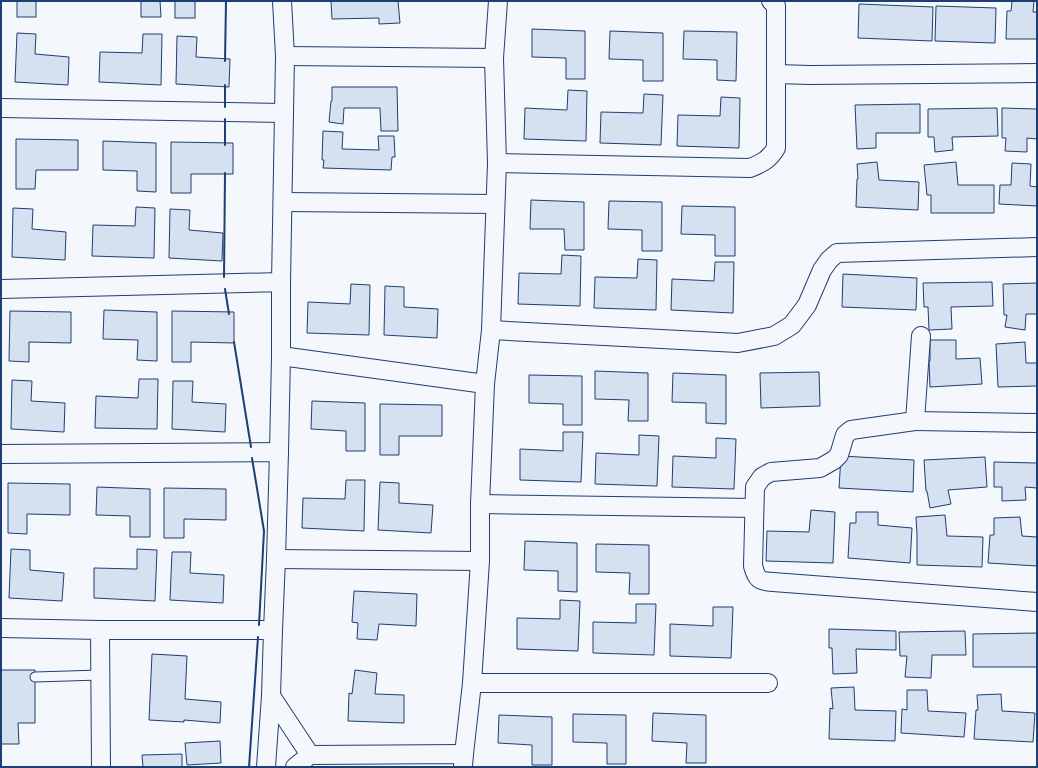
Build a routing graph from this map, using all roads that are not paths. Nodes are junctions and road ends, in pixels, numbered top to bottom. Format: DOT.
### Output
graph roads {
  1 [pos="282,1"];
  2 [pos="498,1"];
  3 [pos="771,1"];
  4 [pos="285,56"];
  5 [pos="494,58"];
  6 [pos="1037,73"];
  7 [pos="776,74"];
  8 [pos="1,108"];
  9 [pos="284,113"];
  10 [pos="497,163"];
  11 [pos="283,202"];
  12 [pos="495,204"];
  13 [pos="1037,247"];
  14 [pos="281,282"];
  15 [pos="1,289"];
  16 [pos="491,330"];
  17 [pos="921,336"];
  18 [pos="281,356"];
  19 [pos="485,384"];
  20 [pos="915,421"];
  21 [pos="1037,422"];
  22 [pos="279,452"];
  23 [pos="1,454"];
  24 [pos="480,504"];
  25 [pos="754,508"];
  26 [pos="276,559"];
  27 [pos="480,561"];
  28 [pos="1037,602"];
  29 [pos="1,628"];
  30 [pos="100,630"];
  31 [pos="273,630"];
  32 [pos="100,675"];
  33 [pos="35,677"];
  34 [pos="472,683"];
  35 [pos="768,683"];
  36 [pos="271,696"];
  37 [pos="310,755"];
  38 [pos="463,761"];
  39 [pos="101,767"];
  40 [pos="266,767"];
  41 [pos="295,767"];
  1 -- 4 [label="street"];
  2 -- 5 [label="street"];
  3 -- 7 [label="street"];
  4 -- 5 [label="street"];
  4 -- 9 [label="street"];
  5 -- 10 [label="street"];
  6 -- 7 [label="street"];
  7 -- 10 [label="street"];
  8 -- 9 [label="street"];
  9 -- 11 [label="street"];
  10 -- 12 [label="street"];
  11 -- 12 [label="street"];
  11 -- 14 [label="street"];
  12 -- 16 [label="street"];
  13 -- 16 [label="street"];
  14 -- 15 [label="street"];
  14 -- 18 [label="street"];
  16 -- 19 [label="street"];
  17 -- 20 [label="street"];
  18 -- 19 [label="street"];
  18 -- 22 [label="street"];
  19 -- 24 [label="street"];
  20 -- 21 [label="street"];
  20 -- 25 [label="street"];
  22 -- 23 [label="street"];
  22 -- 26 [label="street"];
  24 -- 25 [label="street"];
  24 -- 27 [label="street"];
  25 -- 28 [label="street"];
  26 -- 27 [label="street"];
  26 -- 31 [label="street"];
  27 -- 34 [label="street"];
  29 -- 30 [label="street"];
  30 -- 31 [label="street"];
  30 -- 32 [label="street"];
  31 -- 36 [label="street"];
  32 -- 33 [label="lane"];
  32 -- 39 [label="street"];
  34 -- 35 [label="street"];
  34 -- 38 [label="street"];
  36 -- 37 [label="street"];
  36 -- 40 [label="street"];
  37 -- 38 [label="street"];
  37 -- 41 [label="street"];
}
